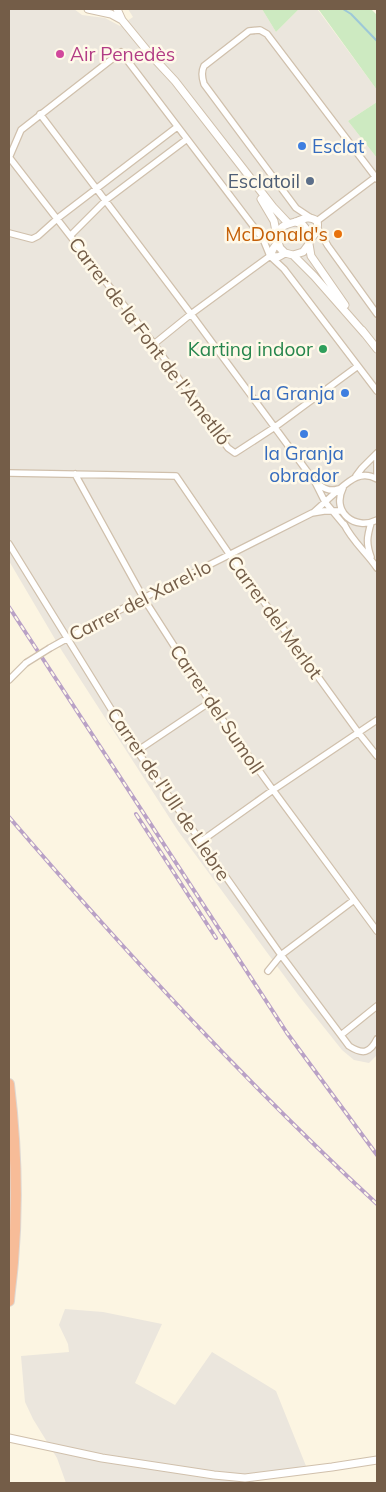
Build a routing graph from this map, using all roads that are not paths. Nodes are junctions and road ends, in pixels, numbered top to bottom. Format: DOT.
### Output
graph roads {
  1 [pos="89,9"];
  2 [pos="100,9"];
  3 [pos="117,9"];
  4 [pos="122,20"];
  5 [pos="40,114"];
  6 [pos="177,127"];
  7 [pos="187,139"];
  8 [pos="9,158"];
  9 [pos="241,167"];
  10 [pos="377,178"];
  11 [pos="97,189"];
  12 [pos="106,200"];
  13 [pos="58,218"];
  14 [pos="292,223"];
  15 [pos="315,223"];
  16 [pos="9,233"];
  17 [pos="71,235"];
  18 [pos="278,240"];
  19 [pos="310,242"];
  20 [pos="289,254"];
  21 [pos="270,256"];
  22 [pos="192,314"];
  23 [pos="377,314"];
  24 [pos="365,334"];
  25 [pos="154,344"];
  26 [pos="377,350"];
  27 [pos="358,366"];
  28 [pos="377,391"];
  29 [pos="274,427"];
  30 [pos="377,453"];
  31 [pos="377,460"];
  32 [pos="9,473"];
  33 [pos="75,474"];
  34 [pos="377,475"];
  35 [pos="356,476"];
  36 [pos="377,479"];
  37 [pos="315,482"];
  38 [pos="343,486"];
  39 [pos="325,502"];
  40 [pos="332,510"];
  41 [pos="343,512"];
  42 [pos="312,514"];
  43 [pos="374,521"];
  44 [pos="345,526"];
  45 [pos="9,544"];
  46 [pos="230,555"];
  47 [pos="371,559"];
  48 [pos="377,568"];
  49 [pos="144,599"];
  50 [pos="66,638"];
  51 [pos="9,680"];
  52 [pos="210,702"];
  53 [pos="377,720"];
  54 [pos="358,732"];
  55 [pos="137,751"];
  56 [pos="377,756"];
  57 [pos="273,790"];
  58 [pos="200,842"];
  59 [pos="354,900"];
  60 [pos="377,931"];
  61 [pos="281,955"];
  62 [pos="268,971"];
  63 [pos="377,1006"];
  64 [pos="341,1035"];
  65 [pos="377,1038"];
  66 [pos="9,1084"];
  67 [pos="9,1301"];
  68 [pos="9,1438"];
  69 [pos="375,1460"];
  1 -- 2 [label="street"];
  1 -- 4 [label="street"];
  3 -- 4 [label="street"];
  4 -- 9 [label="street"];
  5 -- 6 [label="street"];
  5 -- 8 [label="street"];
  5 -- 11 [label="street"];
  6 -- 7 [label="street"];
  6 -- 11 [label="street"];
  7 -- 12 [label="street"];
  7 -- 21 [label="street"];
  8 -- 13 [label="street, Carrer de la Font de l'Ametlló"];
  9 -- 14 [label="street"];
  9 -- 18 [label="street"];
  10 -- 15 [label="street"];
  10 -- 15 [label="street"];
  11 -- 12 [label="street"];
  11 -- 13 [label="street"];
  12 -- 17 [label="street"];
  12 -- 22 [label="street"];
  13 -- 16 [label="street"];
  13 -- 17 [label="street, Carrer de la Font de l'Ametlló"];
  14 -- 15 [label="street"];
  14 -- 18 [label="street"];
  14 -- 19 [label="street"];
  15 -- 19 [label="street"];
  15 -- 23 [label="street"];
  17 -- 25 [label="street, Carrer de la Font de l'Ametlló"];
  18 -- 20 [label="street"];
  18 -- 21 [label="street"];
  19 -- 20 [label="street"];
  19 -- 24 [label="street"];
  20 -- 21 [label="street"];
  20 -- 24 [label="street"];
  21 -- 22 [label="street"];
  21 -- 27 [label="street"];
  22 -- 25 [label="street"];
  22 -- 29 [label="street"];
  24 -- 26 [label="street"];
  25 -- 29 [label="street, Carrer de la Font de l'Ametlló"];
  27 -- 28 [label="street"];
  27 -- 29 [label="street, Carrer de la Font de l'Ametlló"];
  29 -- 37 [label="street"];
  30 -- 35 [label="street"];
  31 -- 34 [label="street"];
  32 -- 33 [label="street"];
  33 -- 46 [label="street, Carrer del Merlot"];
  33 -- 49 [label="street, Carrer del Sumoll"];
  35 -- 36 [label="street"];
  35 -- 38 [label="street"];
  37 -- 38 [label="street"];
  37 -- 39 [label="street"];
  38 -- 39 [label="street"];
  38 -- 41 [label="street"];
  39 -- 40 [label="street"];
  39 -- 42 [label="street"];
  40 -- 41 [label="street"];
  40 -- 42 [label="street"];
  40 -- 44 [label="street"];
  41 -- 43 [label="street"];
  41 -- 44 [label="street"];
  42 -- 46 [label="street, Carrer del Xarel·lo"];
  43 -- 47 [label="street"];
  44 -- 47 [label="street"];
  45 -- 50 [label="street, Carrer de l'Ull de Llebre"];
  46 -- 49 [label="street, Carrer del Xarel·lo"];
  46 -- 54 [label="street, Carrer del Merlot"];
  47 -- 48 [label="street"];
  49 -- 50 [label="street, Carrer del Xarel·lo"];
  49 -- 52 [label="street, Carrer del Sumoll"];
  50 -- 51 [label="street, Carrer del Xarel·lo, bridge"];
  50 -- 55 [label="street, Carrer de l'Ull de Llebre"];
  52 -- 55 [label="street"];
  52 -- 57 [label="street, Carrer del Sumoll"];
  53 -- 54 [label="street"];
  54 -- 56 [label="street, Carrer del Merlot"];
  54 -- 57 [label="street"];
  55 -- 58 [label="street, Carrer de l'Ull de Llebre"];
  57 -- 58 [label="street"];
  57 -- 59 [label="street, Carrer del Sumoll"];
  58 -- 61 [label="street, Carrer de l'Ull de Llebre"];
  59 -- 60 [label="street, Carrer del Sumoll"];
  59 -- 61 [label="street"];
  61 -- 62 [label="street"];
  61 -- 64 [label="street, Carrer de l'Ull de Llebre"];
  63 -- 64 [label="street"];
  64 -- 65 [label="street, Carrer de l'Ull de Llebre"];
  66 -- 67 [label="highway"];
  68 -- 69 [label="street"];
}
